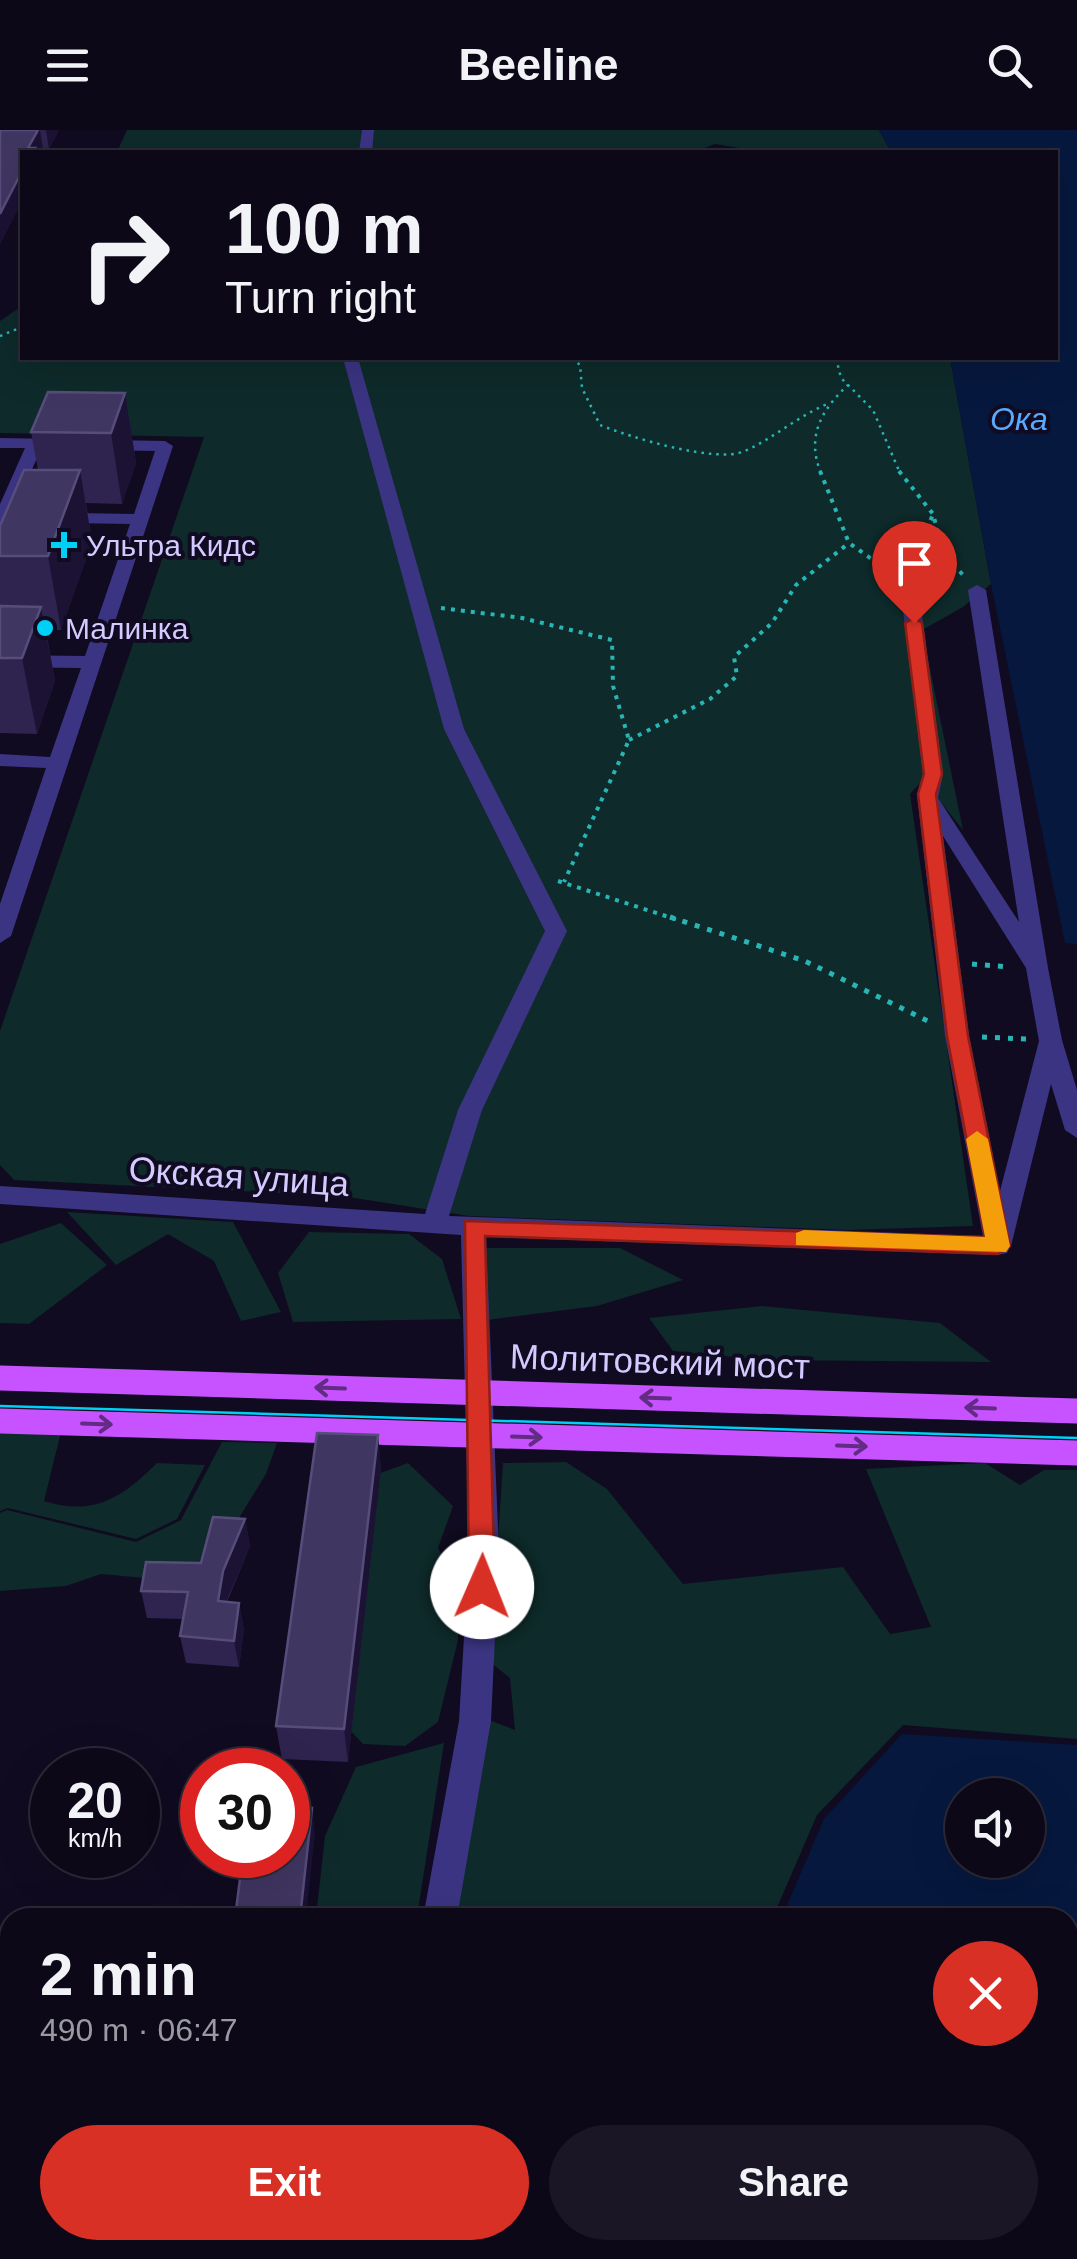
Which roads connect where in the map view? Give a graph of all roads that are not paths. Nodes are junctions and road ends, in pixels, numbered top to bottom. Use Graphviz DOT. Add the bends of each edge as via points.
graph roads {
  1 [pos="351,360"];
  2 [pos="0,444"];
  3 [pos="35,444"];
  4 [pos="139,518"];
  5 [pos="1,519"];
  6 [pos="909,585"];
  7 [pos="976,590"];
  8 [pos="0,660"];
  9 [pos="92,662"];
  10 [pos="0,760"];
  11 [pos="58,762"];
  12 [pos="927,794"];
  13 [pos="0,936"];
  14 [pos="1038,968"];
  15 [pos="1050,1040"];
  16 [pos="1077,1130"];
  17 [pos="0,1195"];
  18 [pos="436,1224"];
  19 [pos="473,1227"];
  20 [pos="998,1246"];
  21 [pos="0,1378"];
  22 [pos="1077,1412"];
  23 [pos="0,1421"];
  24 [pos="1077,1453"];
  25 [pos="442,1908"];
  1 -- 18 [label="street" via="454,729 556,931 486,1064"];
  2 -- 3 [label="street"];
  3 -- 4 [label="street" via="165,446"];
  3 -- 5 [label="street"];
  4 -- 5 [label="street"];
  4 -- 9 [label="street"];
  6 -- 12 [label="street" via="933,774"];
  7 -- 14 [label="street"];
  8 -- 9 [label="street"];
  9 -- 11 [label="street"];
  10 -- 11 [label="street"];
  11 -- 13 [label="street"];
  12 -- 14 [label="street"];
  12 -- 20 [label="street" via="958,1036"];
  14 -- 15 [label="street"];
  15 -- 16 [label="street"];
  15 -- 20 [label="street"];
  17 -- 18 [label="street, Окская улица"];
  18 -- 19 [label="street, Окская улица"];
  19 -- 20 [label="street, Окская улица"];
  19 -- 25 [label="street" via="484,1553 474,1721"];
  22 -- 21 [label="main road, Молитовский мост, one-way, bridge"];
  23 -- 24 [label="main road, one-way, bridge"];
}
